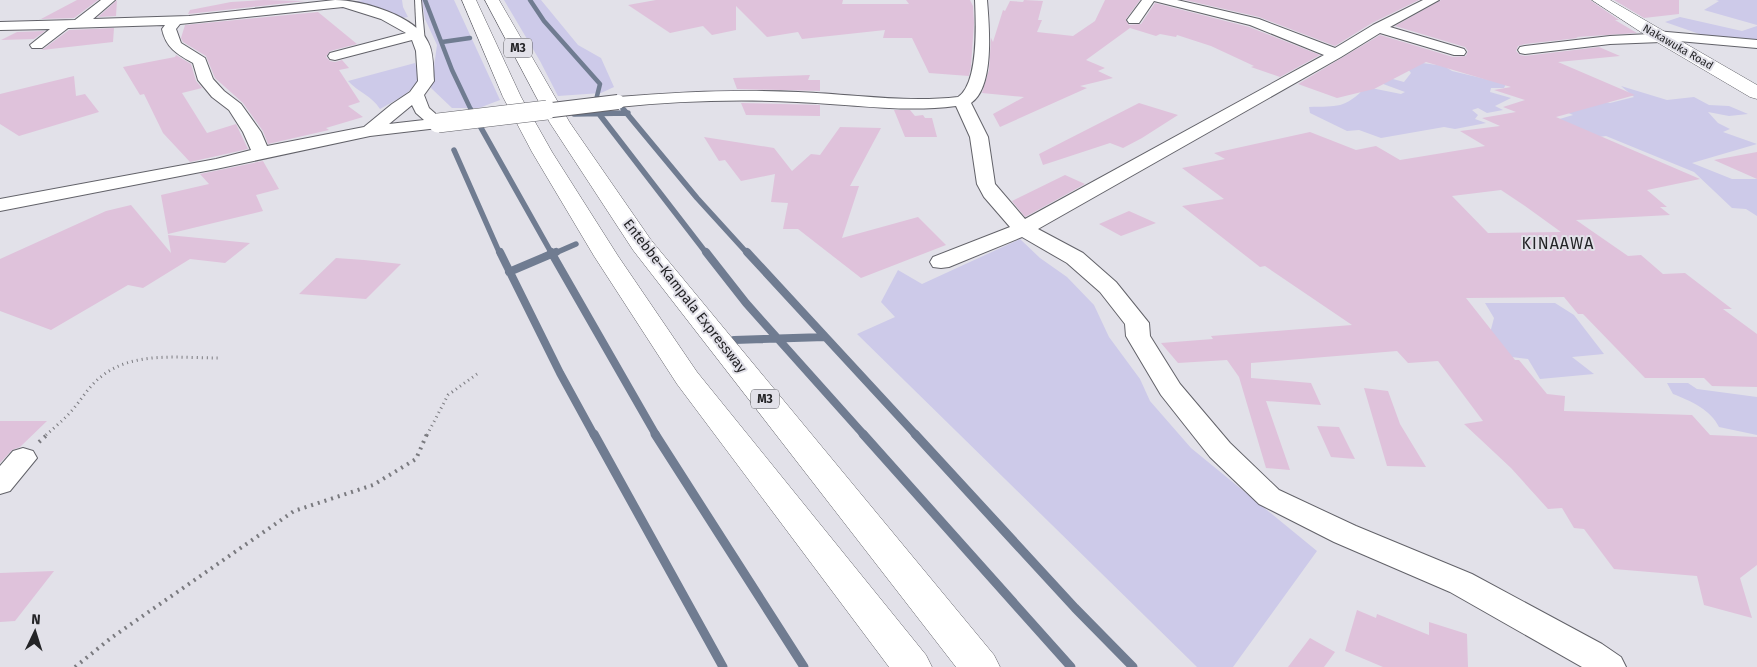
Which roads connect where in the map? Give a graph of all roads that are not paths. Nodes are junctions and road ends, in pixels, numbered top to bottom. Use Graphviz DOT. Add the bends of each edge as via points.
graph roads {
  1 [pos="109,0"];
  2 [pos="324,0"];
  3 [pos="418,0"];
  4 [pos="469,0"];
  5 [pos="492,0"];
  6 [pos="981,0"];
  7 [pos="1149,0"];
  8 [pos="1160,0"];
  9 [pos="1406,0"];
  10 [pos="1599,0"];
  11 [pos="1429,2"];
  12 [pos="309,7"];
  13 [pos="1134,20"];
  14 [pos="176,21"];
  15 [pos="63,24"];
  16 [pos="78,24"];
  17 [pos="0,26"];
  18 [pos="1378,28"];
  19 [pos="1659,37"];
  20 [pos="418,38"];
  21 [pos="1757,44"];
  22 [pos="37,45"];
  23 [pos="1524,50"];
  24 [pos="1459,52"];
  25 [pos="1336,54"];
  26 [pos="335,56"];
  27 [pos="1757,92"];
  28 [pos="416,95"];
  29 [pos="962,101"];
  30 [pos="438,123"];
  31 [pos="370,132"];
  32 [pos="261,153"];
  33 [pos="26,200"];
  34 [pos="0,205"];
  35 [pos="0,220"];
  36 [pos="1023,229"];
  37 [pos="941,262"];
  38 [pos="23,458"];
  39 [pos="0,484"];
  40 [pos="912,667"];
  41 [pos="980,667"];
  42 [pos="1609,667"];
  1 -- 16 [label="street"];
  2 -- 12 [label="street"];
  3 -- 20 [label="lane"];
  4 -- 40 [label="main road, M3" via="512,97 542,152 687,378"];
  5 -- 41 [label="main road, Entebbe–Kampala Expressway / M3" via="560,123 642,245"];
  6 -- 29 [label="street" via="978,73 971,95"];
  7 -- 13 [label="street"];
  8 -- 25 [label="street" via="1254,22"];
  9 -- 11 [label="street"];
  10 -- 19 [label="main road, Nakawuka Road"];
  11 -- 18 [label="street"];
  12 -- 14 [label="street"];
  12 -- 20 [label="street" via="352,4 400,24"];
  14 -- 16 [label="street"];
  14 -- 32 [label="street" via="169,29 177,49 200,61 206,80 235,106"];
  15 -- 16 [label="street"];
  15 -- 17 [label="street"];
  15 -- 22 [label="street"];
  18 -- 24 [label="street"];
  18 -- 25 [label="street"];
  19 -- 21 [label="street"];
  19 -- 23 [label="street"];
  19 -- 27 [label="main road, Nakawuka Road"];
  20 -- 26 [label="street"];
  20 -- 28 [label="street" via="426,80"];
  25 -- 36 [label="street"];
  28 -- 30 [label="street" via="422,110"];
  28 -- 31 [label="street"];
  29 -- 30 [label="street, bridge" via="885,104 822,98 662,97"];
  29 -- 36 [label="street" via="979,138 986,184"];
  30 -- 31 [label="street"];
  31 -- 32 [label="street"];
  32 -- 33 [label="street"];
  33 -- 34 [label="street"];
  33 -- 35 [label="street"];
  36 -- 37 [label="street"];
  36 -- 42 [label="street" via="1075,258 1108,287 1137,323 1138,336 1170,389 1220,450 1269,497 1461,584"];
  38 -- 39 [label="street"];
}
